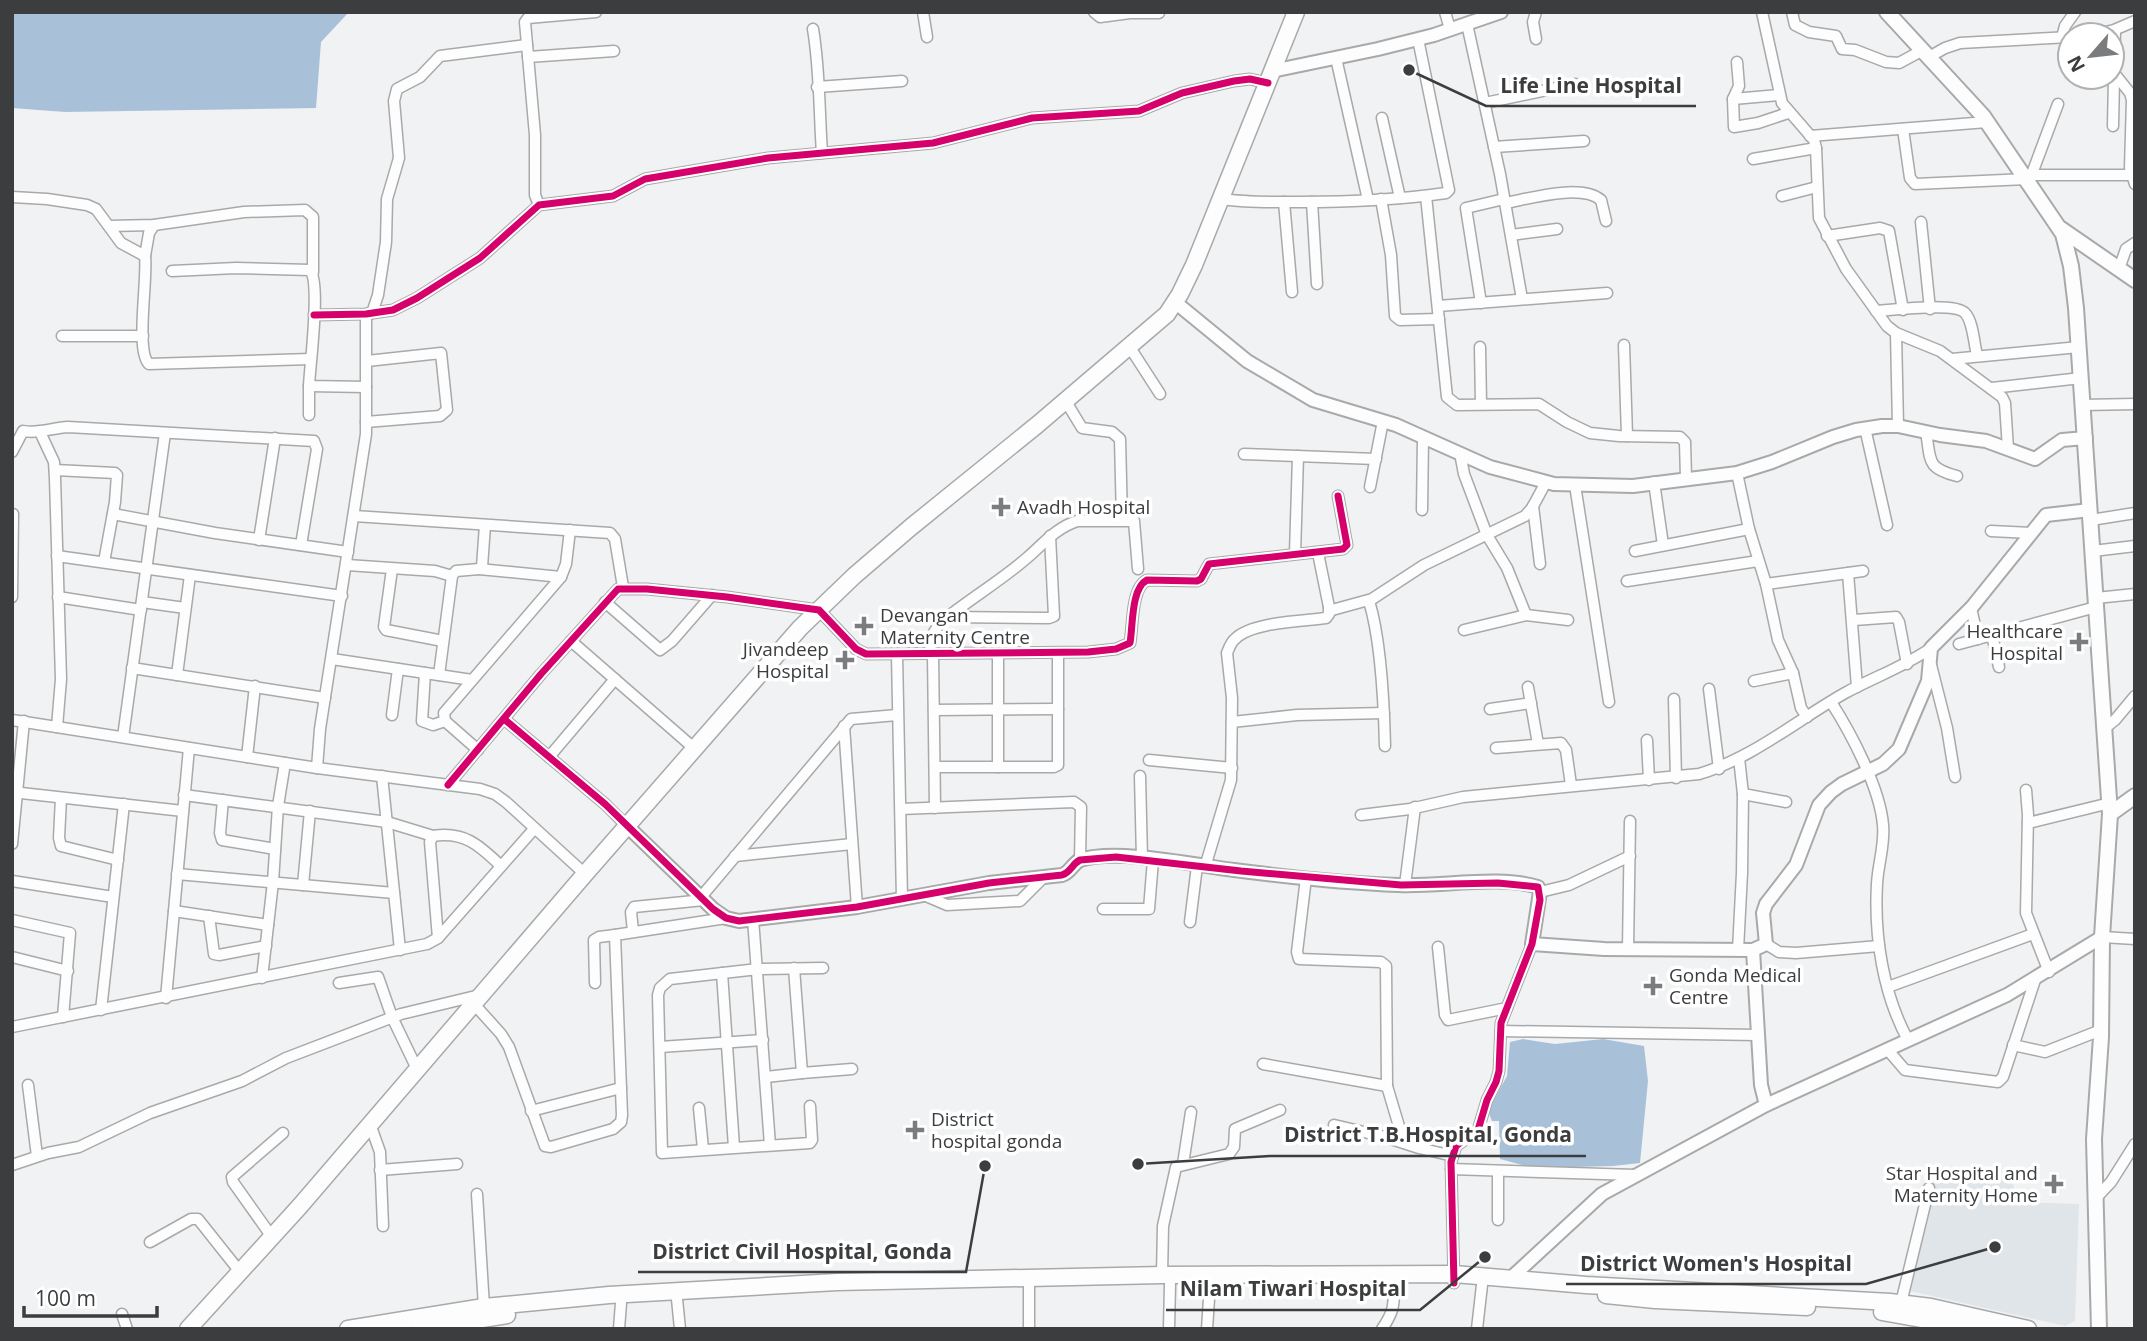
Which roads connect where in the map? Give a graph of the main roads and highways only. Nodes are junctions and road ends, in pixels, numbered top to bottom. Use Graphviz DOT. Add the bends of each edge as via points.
graph roads {
  1 [pos="1296,12"];
  2 [pos="1887,12"];
  3 [pos="2057,226"];
  4 [pos="2135,280"];
  5 [pos="2135,796"];
  6 [pos="2110,808"];
  7 [pos="1454,1278"];
  8 [pos="1166,1280"];
  9 [pos="1483,1280"];
  10 [pos="2097,1312"];
  11 [pos="480,1319"];
  12 [pos="188,1329"];
  13 [pos="348,1329"];
  14 [pos="420,1329"];
  15 [pos="1977,1329"];
  16 [pos="2028,1329"];
  17 [pos="2099,1329"];
  18 [pos="2106,1329"];
  1 -- 12 [label="highway" via="1223,199 1167,314 911,527 800,628"];
  2 -- 3 [label="main road" via="1987,122"];
  3 -- 4 [label="main road"];
  3 -- 6 [label="main road" via="2071,266 2079,347"];
  5 -- 6 [label="main road"];
  6 -- 10 [label="main road" via="2094,1139"];
  7 -- 8 [label="highway"];
  7 -- 8 [label="highway" via="1210,1284"];
  7 -- 9 [label="highway"];
  8 -- 11 [label="highway" via="849,1288 621,1303"];
  8 -- 11 [label="highway" via="837,1282 609,1295"];
  9 -- 15 [label="highway" via="1655,1300 1895,1313"];
  9 -- 16 [label="highway" via="1512,1277 1901,1303"];
  10 -- 17 [label="main road"];
  10 -- 18 [label="main road"];
  11 -- 13 [label="highway"];
  11 -- 14 [label="highway"];
}
